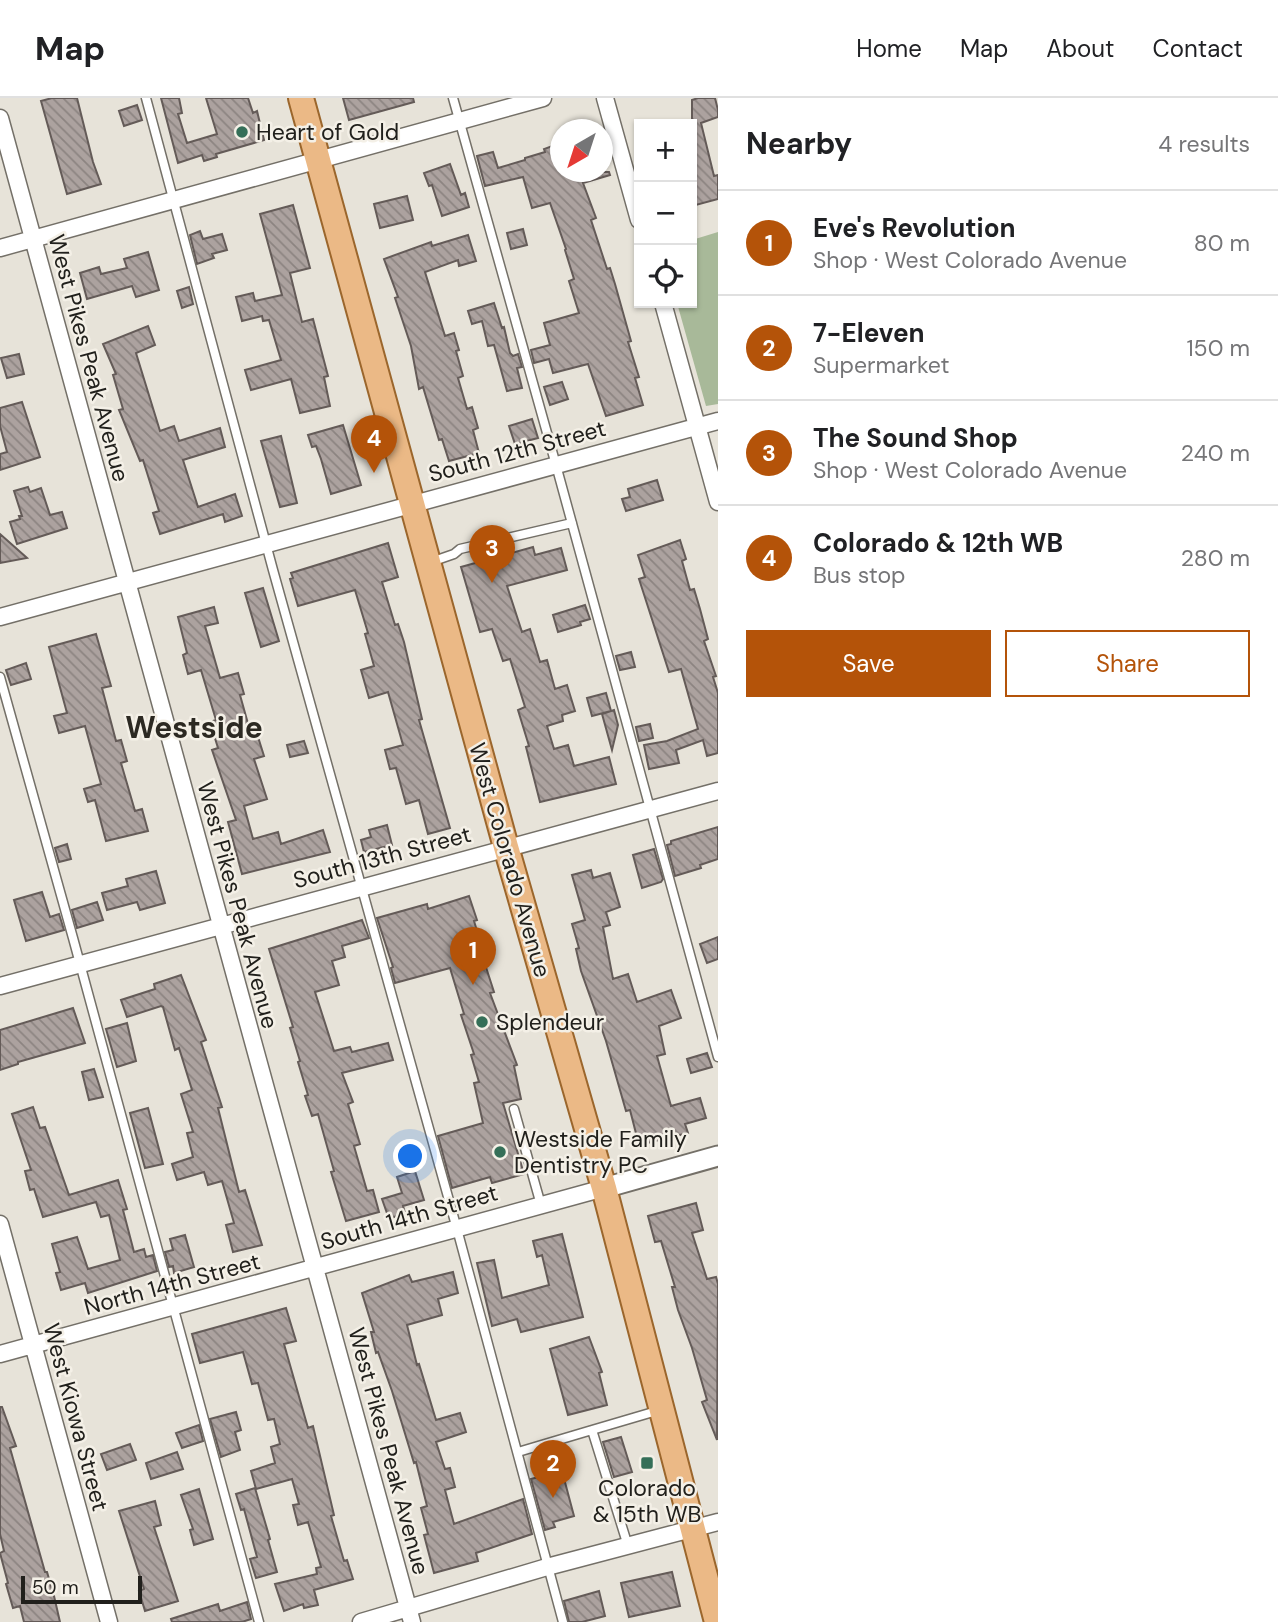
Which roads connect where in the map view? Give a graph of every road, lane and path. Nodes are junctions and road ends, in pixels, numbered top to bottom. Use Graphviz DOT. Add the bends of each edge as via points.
graph roads {
  1 [pos="146,98"];
  2 [pos="301,98"];
  3 [pos="453,98"];
  4 [pos="543,98"];
  5 [pos="605,98"];
  6 [pos="0,118"];
  7 [pos="459,121"];
  8 [pos="318,160"];
  9 [pos="174,200"];
  10 [pos="634,202"];
  11 [pos="33,239"];
  12 [pos="0,248"];
  13 [pos="664,308"];
  14 [pos="718,421"];
  15 [pos="698,426"];
  16 [pos="556,465"];
  17 [pos="718,502"];
  18 [pos="412,503"];
  19 [pos="572,523"];
  20 [pos="267,544"];
  21 [pos="428,564"];
  22 [pos="126,583"];
  23 [pos="0,617"];
  24 [pos="0,677"];
  25 [pos="718,790"];
  26 [pos="650,809"];
  27 [pos="506,847"];
  28 [pos="361,886"];
  29 [pos="220,925"];
  30 [pos="80,963"];
  31 [pos="0,986"];
  32 [pos="718,1057"];
  33 [pos="514,1109"];
  34 [pos="718,1156"];
  35 [pos="604,1188"];
  36 [pos="541,1205"];
  37 [pos="0,1224"];
  38 [pos="457,1229"];
  39 [pos="315,1268"];
  40 [pos="174,1307"];
  41 [pos="33,1346"];
  42 [pos="0,1354"];
  43 [pos="660,1410"];
  44 [pos="592,1430"];
  45 [pos="517,1452"];
  46 [pos="718,1522"];
  47 [pos="691,1530"];
  48 [pos="628,1546"];
  49 [pos="547,1567"];
  50 [pos="410,1616"];
  51 [pos="109,1622"];
  52 [pos="260,1622"];
  53 [pos="361,1622"];
  54 [pos="563,1622"];
  55 [pos="716,1622"];
  1 -- 9 [label="lane"];
  2 -- 8 [label="main road, West Colorado Avenue"];
  3 -- 7 [label="lane"];
  4 -- 7 [label="street"];
  5 -- 10 [label="street"];
  6 -- 11 [label="street, West Pikes Peak Avenue"];
  7 -- 8 [label="street"];
  7 -- 16 [label="lane"];
  8 -- 9 [label="street"];
  8 -- 18 [label="main road, West Colorado Avenue"];
  9 -- 11 [label="street"];
  9 -- 20 [label="lane"];
  11 -- 12 [label="street"];
  11 -- 22 [label="street, West Pikes Peak Avenue"];
  13 -- 15 [label="street"];
  14 -- 15 [label="street, South 12th Street"];
  15 -- 16 [label="street, South 12th Street"];
  15 -- 17 [label="street"];
  16 -- 18 [label="street, South 12th Street"];
  16 -- 19 [label="lane"];
  18 -- 20 [label="street, South 12th Street"];
  18 -- 21 [label="main road, West Colorado Avenue"];
  19 -- 21 [label="lane" via="460,549"];
  19 -- 26 [label="lane"];
  20 -- 22 [label="street, South 12th Street"];
  20 -- 28 [label="lane"];
  21 -- 27 [label="main road, West Colorado Avenue"];
  22 -- 23 [label="street, South 12th Street"];
  22 -- 29 [label="street, West Pikes Peak Avenue"];
  24 -- 30 [label="lane"];
  25 -- 26 [label="street, South 13th Street"];
  26 -- 27 [label="street, South 13th Street"];
  26 -- 32 [label="lane"];
  27 -- 28 [label="street, South 13th Street"];
  27 -- 35 [label="main road, West Colorado Avenue"];
  28 -- 29 [label="street, South 13th Street"];
  28 -- 38 [label="lane"];
  29 -- 30 [label="street, South 13th Street"];
  29 -- 39 [label="street, West Pikes Peak Avenue"];
  30 -- 31 [label="street, South 13th Street"];
  30 -- 40 [label="lane"];
  33 -- 36 [label="lane"];
  34 -- 35 [label="street, South 14th Street"];
  35 -- 36 [label="street, South 14th Street"];
  35 -- 43 [label="main road, West Colorado Avenue"];
  36 -- 38 [label="street, South 14th Street"];
  37 -- 41 [label="street, West Kiowa Street"];
  38 -- 39 [label="street, South 14th Street"];
  38 -- 45 [label="lane"];
  39 -- 40 [label="street, North 14th Street"];
  39 -- 50 [label="street, West Pikes Peak Avenue"];
  40 -- 41 [label="street, North 14th Street"];
  40 -- 52 [label="lane"];
  41 -- 42 [label="street, North 14th Street"];
  41 -- 51 [label="street, West Kiowa Street"];
  43 -- 44 [label="lane"];
  43 -- 47 [label="main road, West Colorado Avenue"];
  44 -- 45 [label="lane"];
  44 -- 48 [label="lane"];
  45 -- 49 [label="lane"];
  46 -- 47 [label="street"];
  47 -- 48 [label="street"];
  47 -- 55 [label="main road, West Colorado Avenue"];
  48 -- 49 [label="street"];
  49 -- 50 [label="street"];
  49 -- 54 [label="lane"];
  50 -- 53 [label="street"];
}
